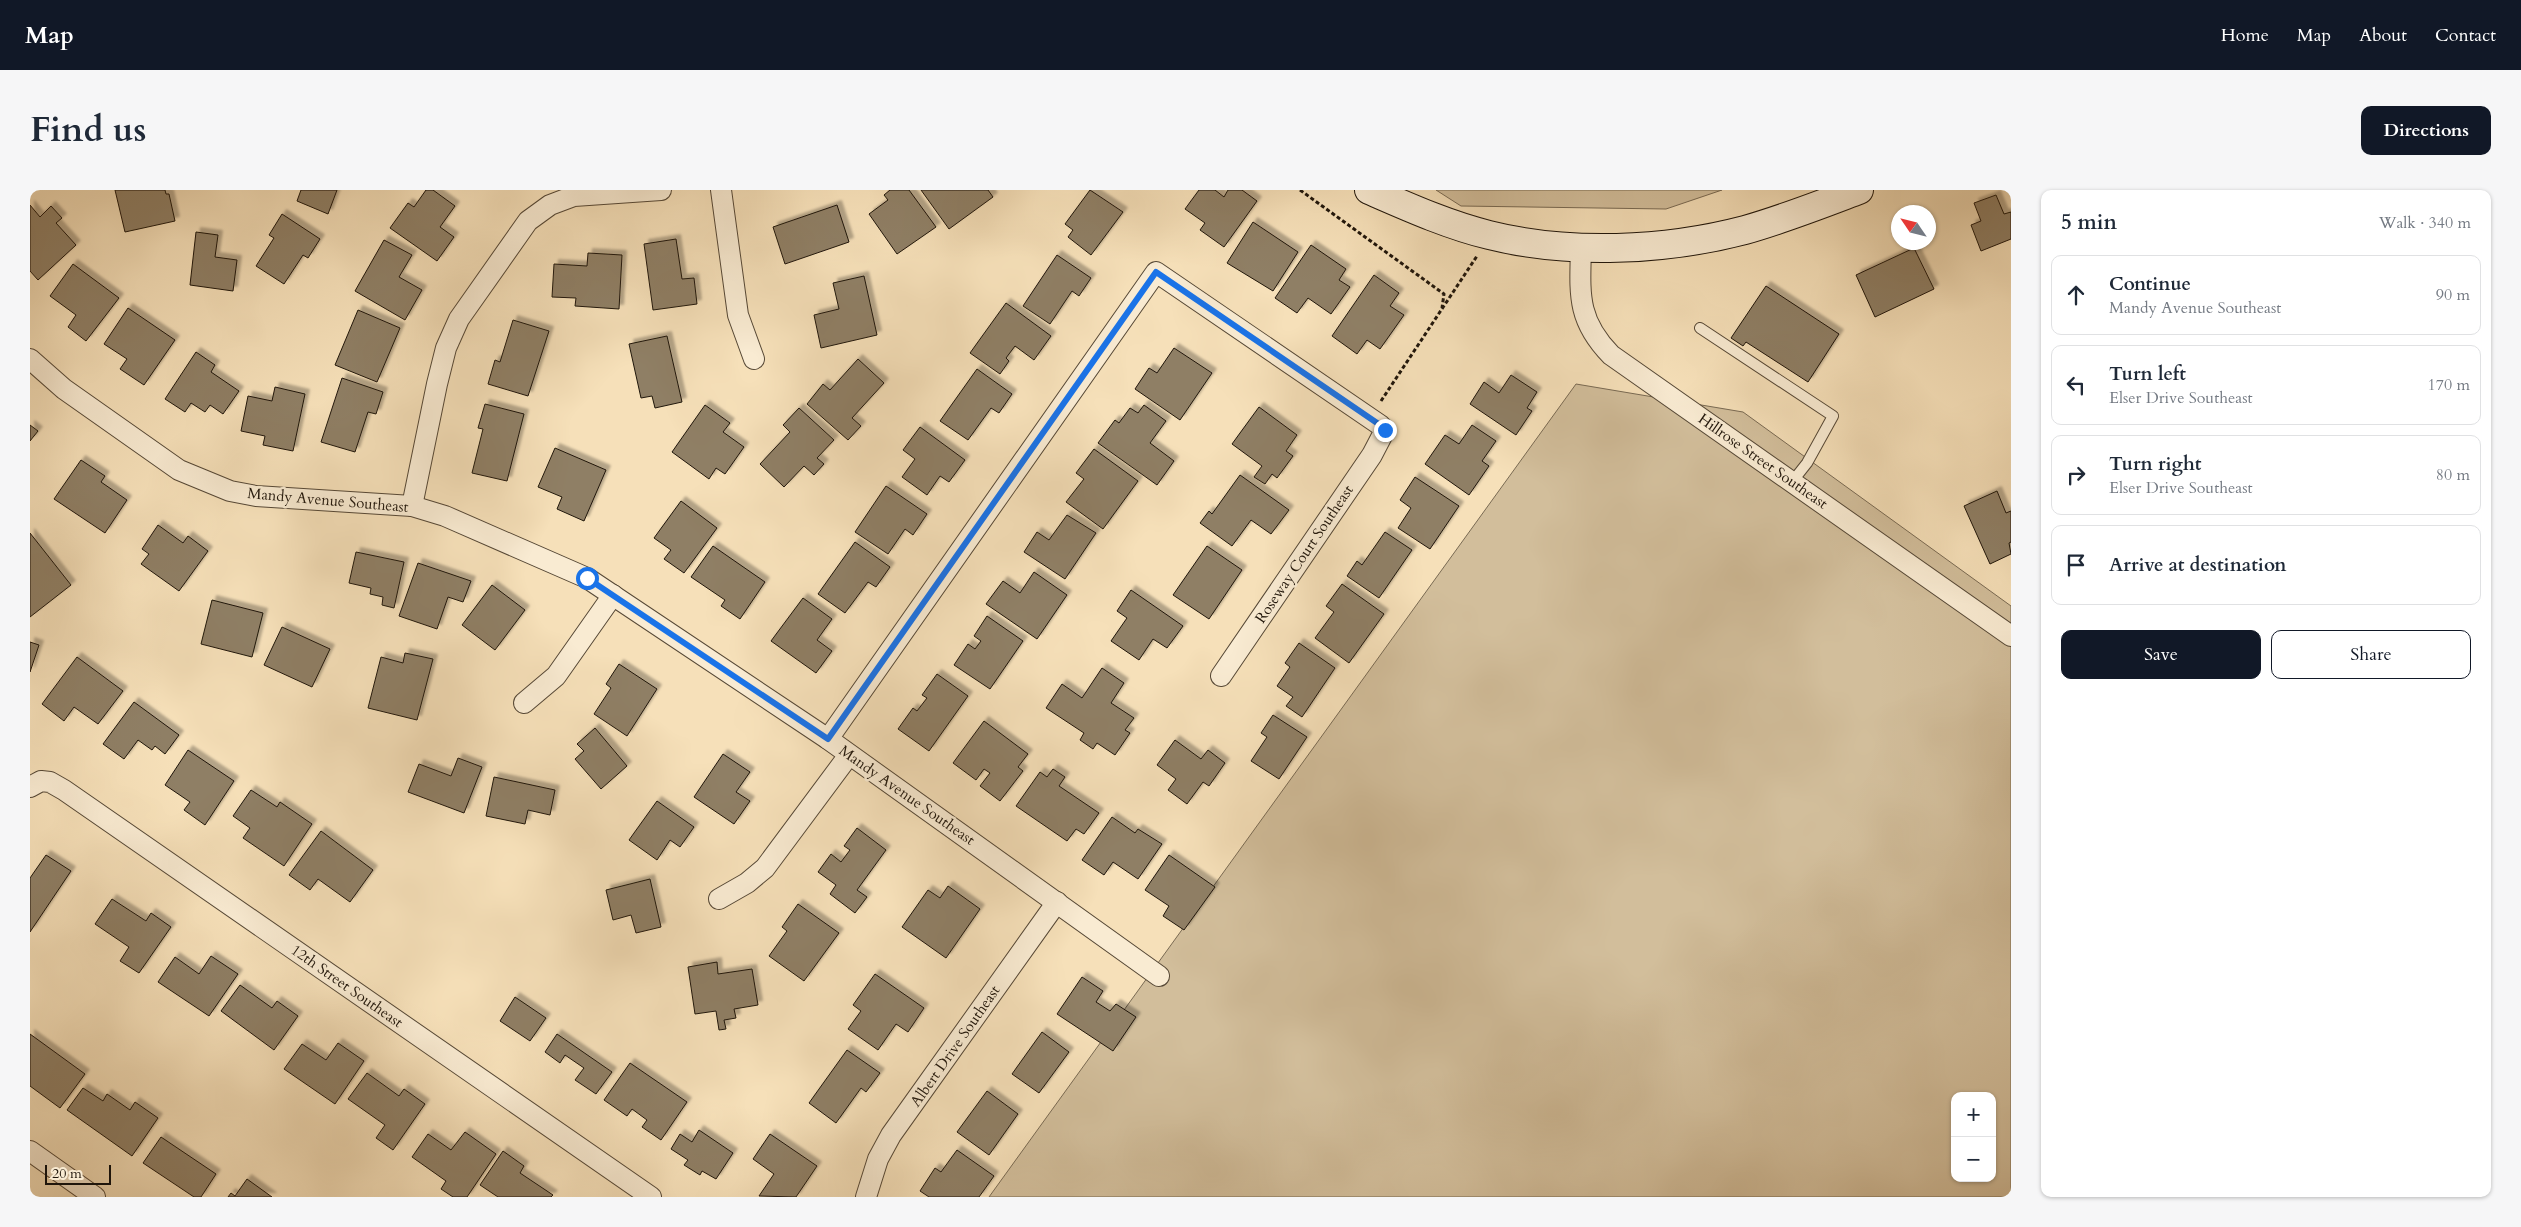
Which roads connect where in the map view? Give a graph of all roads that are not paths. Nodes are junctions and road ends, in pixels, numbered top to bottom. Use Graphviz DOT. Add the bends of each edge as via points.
graph roads {
  1 [pos="661,190"];
  2 [pos="721,190"];
  3 [pos="1369,190"];
  4 [pos="1859,190"];
  5 [pos="1581,246"];
  6 [pos="1700,328"];
  7 [pos="30,359"];
  8 [pos="754,359"];
  9 [pos="1792,482"];
  10 [pos="412,506"];
  11 [pos="613,595"];
  12 [pos="2002,620"];
  13 [pos="2011,636"];
  14 [pos="1221,676"];
  15 [pos="524,703"];
  16 [pos="828,739"];
  17 [pos="849,755"];
  18 [pos="35,784"];
  19 [pos="719,899"];
  20 [pos="1057,902"];
  21 [pos="1159,976"];
  22 [pos="30,1151"];
  23 [pos="95,1197"];
  24 [pos="651,1197"];
  25 [pos="866,1197"];
  1 -- 10 [label="street" via="574,196 550,205 528,221 458,319 446,348"];
  2 -- 8 [label="street" via="738,315"];
  3 -- 5 [label="main road" via="1434,217 1490,235 1553,246"];
  4 -- 5 [label="main road" via="1745,230 1633,247"];
  5 -- 9 [label="street, Hillrose Street Southeast" via="1582,309 1596,339 1611,355"];
  6 -- 9 [label="lane" via="1834,416"];
  7 -- 10 [label="street, Mandy Avenue Southeast" via="64,389 179,470 230,491 256,496"];
  9 -- 12 [label="street, Hillrose Street Southeast"];
  10 -- 11 [label="street, Mandy Avenue Southeast" via="445,516 533,553 587,578"];
  11 -- 15 [label="street" via="556,676"];
  11 -- 16 [label="street, Mandy Avenue Southeast"];
  12 -- 13 [label="street, Hillrose Street Southeast"];
  14 -- 16 [label="street, Roseway Court Southeast" via="1372,455 1377,424 1156,272"];
  16 -- 17 [label="street, Mandy Avenue Southeast"];
  17 -- 19 [label="street" via="765,868 748,883"];
  17 -- 20 [label="street, Mandy Avenue Southeast"];
  18 -- 24 [label="street, 12th Street Southeast" via="50,782 72,795"];
  20 -- 21 [label="street, Mandy Avenue Southeast"];
  20 -- 25 [label="street, Albert Drive Southeast" via="891,1135 878,1158"];
  22 -- 23 [label="street"];
}
